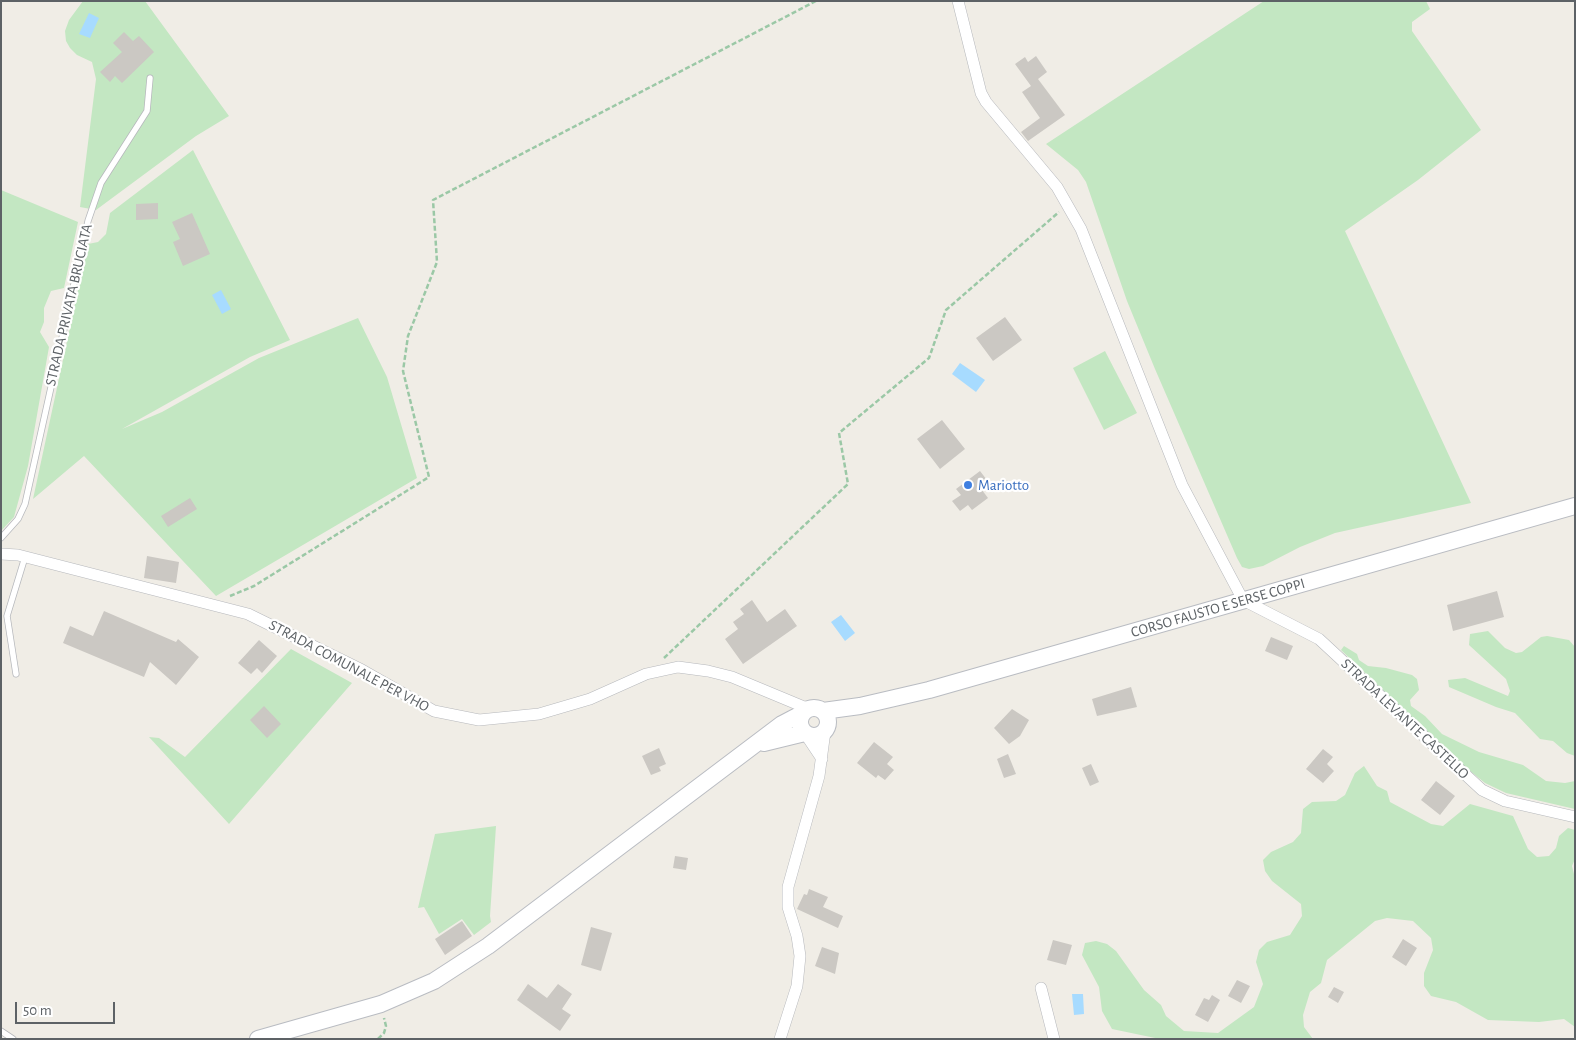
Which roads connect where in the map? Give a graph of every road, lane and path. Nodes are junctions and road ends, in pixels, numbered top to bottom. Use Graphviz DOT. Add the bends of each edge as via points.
graph roads {
  1 [pos="816,1"];
  2 [pos="958,1"];
  3 [pos="150,78"];
  4 [pos="1068,204"];
  5 [pos="1575,506"];
  6 [pos="1,538"];
  7 [pos="1,554"];
  8 [pos="25,557"];
  9 [pos="1243,600"];
  10 [pos="210,604"];
  11 [pos="16,674"];
  12 [pos="646,674"];
  13 [pos="860,706"];
  14 [pos="812,711"];
  15 [pos="826,729"];
  16 [pos="806,734"];
  17 [pos="752,747"];
  18 [pos="822,759"];
  19 [pos="1575,817"];
  20 [pos="1042,988"];
  21 [pos="381,1004"];
  22 [pos="1,1031"];
  23 [pos="14,1039"];
  24 [pos="258,1039"];
  25 [pos="378,1039"];
  26 [pos="780,1039"];
  27 [pos="1054,1039"];
  1 -- 10 [label="path" via="433,200 437,262 408,336 403,371 430,477 254,586"];
  2 -- 4 [label="street" via="976,77 986,102"];
  3 -- 6 [label="lane, STRADA PRIVATA BRUCIATA" via="147,112 101,183 88,221 24,504 18,519"];
  4 -- 9 [label="street" via="1081,228 1182,485"];
  4 -- 12 [label="path" via="946,310 929,358 839,434 848,484"];
  5 -- 9 [label="street, CORSO FAUSTO E SERSE COPPI"];
  7 -- 8 [label="street, STRADA COMUNALE PER VHO"];
  8 -- 10 [label="street, STRADA COMUNALE PER VHO"];
  8 -- 11 [label="lane" via="7,616"];
  9 -- 13 [label="street, CORSO FAUSTO E SERSE COPPI" via="929,690"];
  9 -- 19 [label="street, STRADA LEVANTE CASTELLO" via="1319,639 1482,790 1505,801"];
  10 -- 12 [label="street, STRADA COMUNALE PER VHO" via="248,614 362,670 434,711 479,720 539,714 590,699"];
  12 -- 14 [label="street, STRADA COMUNALE PER VHO" via="678,667 708,671 732,677"];
  13 -- 14 [label="street, CORSO FAUSTO E SERSE COPPI"];
  13 -- 15 [label="street"];
  14 -- 15 [label="street" via="828,720"];
  14 -- 16 [label="street" via="800,720"];
  14 -- 17 [label="street" via="782,724"];
  15 -- 16 [label="street" via="814,737"];
  15 -- 18 [label="street"];
  16 -- 17 [label="street" via="775,738"];
  16 -- 18 [label="street"];
  17 -- 21 [label="street" via="488,946 434,981"];
  18 -- 26 [label="street" via="788,887 788,907 800,956 797,986"];
  20 -- 27 [label="street"];
  21 -- 24 [label="street"];
  21 -- 25 [label="path" via="386,1026"];
  22 -- 23 [label="lane"];
}
